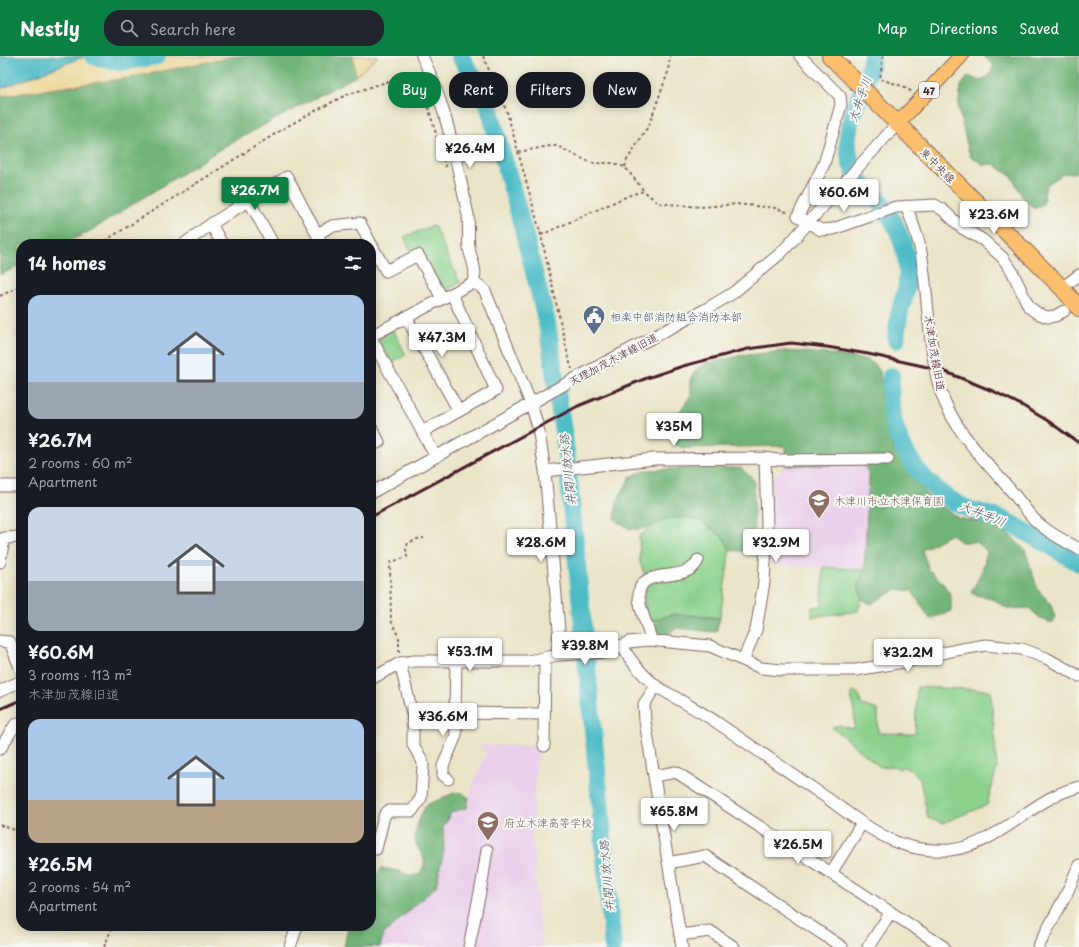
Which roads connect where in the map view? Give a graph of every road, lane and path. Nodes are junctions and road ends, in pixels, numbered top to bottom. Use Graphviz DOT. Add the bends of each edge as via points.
graph roads {
  1 [pos="422,56"];
  2 [pos="483,56"];
  3 [pos="670,56"];
  4 [pos="800,56"];
  5 [pos="830,56"];
  6 [pos="883,56"];
  7 [pos="961,56"];
  8 [pos="388,82"];
  9 [pos="920,98"];
  10 [pos="897,124"];
  11 [pos="518,152"];
  12 [pos="625,167"];
  13 [pos="644,191"];
  14 [pos="249,200"];
  15 [pos="901,206"];
  16 [pos="798,216"];
  17 [pos="810,223"];
  18 [pos="211,224"];
  19 [pos="541,236"];
  20 [pos="108,239"];
  21 [pos="191,239"];
  22 [pos="219,239"];
  23 [pos="270,239"];
  24 [pos="319,239"];
  25 [pos="368,239"];
  26 [pos="376,253"];
  27 [pos="1079,275"];
  28 [pos="472,283"];
  29 [pos="16,288"];
  30 [pos="1062,288"];
  31 [pos="0,296"];
  32 [pos="447,296"];
  33 [pos="1071,310"];
  34 [pos="406,317"];
  35 [pos="376,334"];
  36 [pos="376,346"];
  37 [pos="574,380"];
  38 [pos="531,404"];
  39 [pos="459,411"];
  40 [pos="422,432"];
  41 [pos="436,457"];
  42 [pos="765,458"];
  43 [pos="888,459"];
  44 [pos="547,471"];
  45 [pos="0,486"];
  46 [pos="16,486"];
  47 [pos="376,490"];
  48 [pos="16,537"];
  49 [pos="424,538"];
  50 [pos="1079,549"];
  51 [pos="698,560"];
  52 [pos="0,562"];
  53 [pos="651,640"];
  54 [pos="0,641"];
  55 [pos="622,646"];
  56 [pos="563,655"];
  57 [pos="16,657"];
  58 [pos="545,658"];
  59 [pos="743,660"];
  60 [pos="456,661"];
  61 [pos="400,663"];
  62 [pos="376,676"];
  63 [pos="1079,676"];
  64 [pos="16,683"];
  65 [pos="656,686"];
  66 [pos="0,691"];
  67 [pos="455,713"];
  68 [pos="544,714"];
  69 [pos="16,724"];
  70 [pos="544,746"];
  71 [pos="0,749"];
  72 [pos="654,776"];
  73 [pos="448,779"];
  74 [pos="1079,787"];
  75 [pos="862,823"];
  76 [pos="0,825"];
  77 [pos="16,830"];
  78 [pos="376,849"];
  79 [pos="487,850"];
  80 [pos="668,863"];
  81 [pos="1079,865"];
  82 [pos="831,873"];
  83 [pos="891,912"];
  84 [pos="111,931"];
  85 [pos="296,931"];
  86 [pos="680,935"];
  87 [pos="104,947"];
  88 [pos="291,947"];
  89 [pos="469,947"];
  90 [pos="682,947"];
  91 [pos="734,947"];
  92 [pos="842,947"];
  93 [pos="868,947"];
  94 [pos="944,947"];
  95 [pos="1038,947"];
  1 -- 28 [label="street" via="440,97 456,162 467,214 470,255 475,268"];
  2 -- 11 [label="path" via="506,112"];
  3 -- 12 [label="path" via="668,72 649,125"];
  4 -- 16 [label="street" via="840,96 841,105 824,164"];
  5 -- 10 [label="highway, 東中央線"];
  6 -- 9 [label="path" via="880,79 905,86"];
  7 -- 9 [label="main road, 47"];
  8 -- 20 [label="path" via="346,95 286,127"];
  9 -- 10 [label="main road, 47"];
  10 -- 17 [label="street, 天理加茂木津線旧道"];
  10 -- 30 [label="highway, 東中央線"];
  11 -- 12 [label="path" via="544,146 558,146 593,163 613,162"];
  11 -- 19 [label="path"];
  12 -- 13 [label="path"];
  13 -- 16 [label="path" via="658,203 700,207 736,204 776,208"];
  13 -- 19 [label="path"];
  14 -- 18 [label="street"];
  14 -- 23 [label="street"];
  14 -- 24 [label="street" via="286,177"];
  15 -- 17 [label="street" via="833,229 821,230"];
  15 -- 33 [label="street" via="935,205 962,228 983,240 1002,257 1012,271 1029,306 1037,313 1047,317"];
  15 -- 50 [label="street, 木津加茂線旧道" via="916,233 921,252 937,379 943,402 981,459 1028,514 1042,527"];
  16 -- 17 [label="street"];
  17 -- 37 [label="street, 天理加茂木津線旧道" via="782,252 733,293"];
  18 -- 21 [label="street"];
  18 -- 22 [label="street"];
  19 -- 37 [label="path"];
  24 -- 25 [label="street" via="332,226 360,223"];
  26 -- 32 [label="street" via="386,271 418,255"];
  27 -- 30 [label="street"];
  28 -- 32 [label="street"];
  28 -- 38 [label="street" via="485,291"];
  29 -- 31 [label="path"];
  30 -- 33 [label="highway, 東中央線"];
  32 -- 34 [label="street"];
  32 -- 39 [label="street" via="496,390"];
  34 -- 35 [label="street"];
  34 -- 39 [label="street"];
  36 -- 40 [label="street"];
  37 -- 38 [label="street, 天理加茂木津線旧道"];
  38 -- 41 [label="street, 天理加茂木津線旧道"];
  38 -- 44 [label="street"];
  39 -- 40 [label="street"];
  40 -- 41 [label="street"];
  41 -- 47 [label="street, 天理加茂木津線旧道"];
  42 -- 43 [label="street"];
  42 -- 44 [label="street" via="654,458"];
  42 -- 59 [label="street" via="768,524 764,582 756,630"];
  44 -- 56 [label="street"];
  45 -- 46 [label="street"];
  48 -- 52 [label="street" via="4,538"];
  49 -- 61 [label="path" via="408,543 407,557 391,562 390,565 392,620 399,638"];
  51 -- 53 [label="street" via="696,566 688,571 648,579 641,586 639,595"];
  53 -- 55 [label="street" via="638,640"];
  53 -- 59 [label="street" via="710,646"];
  54 -- 57 [label="street" via="10,642"];
  55 -- 56 [label="street" via="608,652"];
  55 -- 65 [label="street" via="630,661"];
  56 -- 58 [label="street"];
  58 -- 60 [label="street" via="528,661"];
  58 -- 68 [label="street"];
  59 -- 63 [label="street" via="761,668 782,670 856,670 986,645 1022,649 1046,658"];
  60 -- 61 [label="street"];
  60 -- 67 [label="street"];
  61 -- 62 [label="street"];
  61 -- 78 [label="street" via="413,717 413,745 423,764 421,798 412,811 388,811 384,816"];
  64 -- 66 [label="street"];
  65 -- 72 [label="street" via="644,704 644,721"];
  65 -- 75 [label="street" via="720,724"];
  67 -- 68 [label="street"];
  67 -- 73 [label="street" via="456,735 443,766 443,775"];
  68 -- 70 [label="street"];
  69 -- 71 [label="street"];
  72 -- 80 [label="street"];
  72 -- 82 [label="street" via="676,772"];
  74 -- 75 [label="street" via="1056,794 998,832 978,843 958,849 930,850 909,847"];
  75 -- 82 [label="street"];
  76 -- 77 [label="path"];
  79 -- 89 [label="street"];
  80 -- 86 [label="street"];
  80 -- 92 [label="street" via="705,856"];
  81 -- 95 [label="street"];
  82 -- 83 [label="street"];
  83 -- 93 [label="street"];
  83 -- 94 [label="street"];
  84 -- 87 [label="path"];
  85 -- 88 [label="street"];
  86 -- 90 [label="street"];
  86 -- 91 [label="street" via="710,931"];
}
